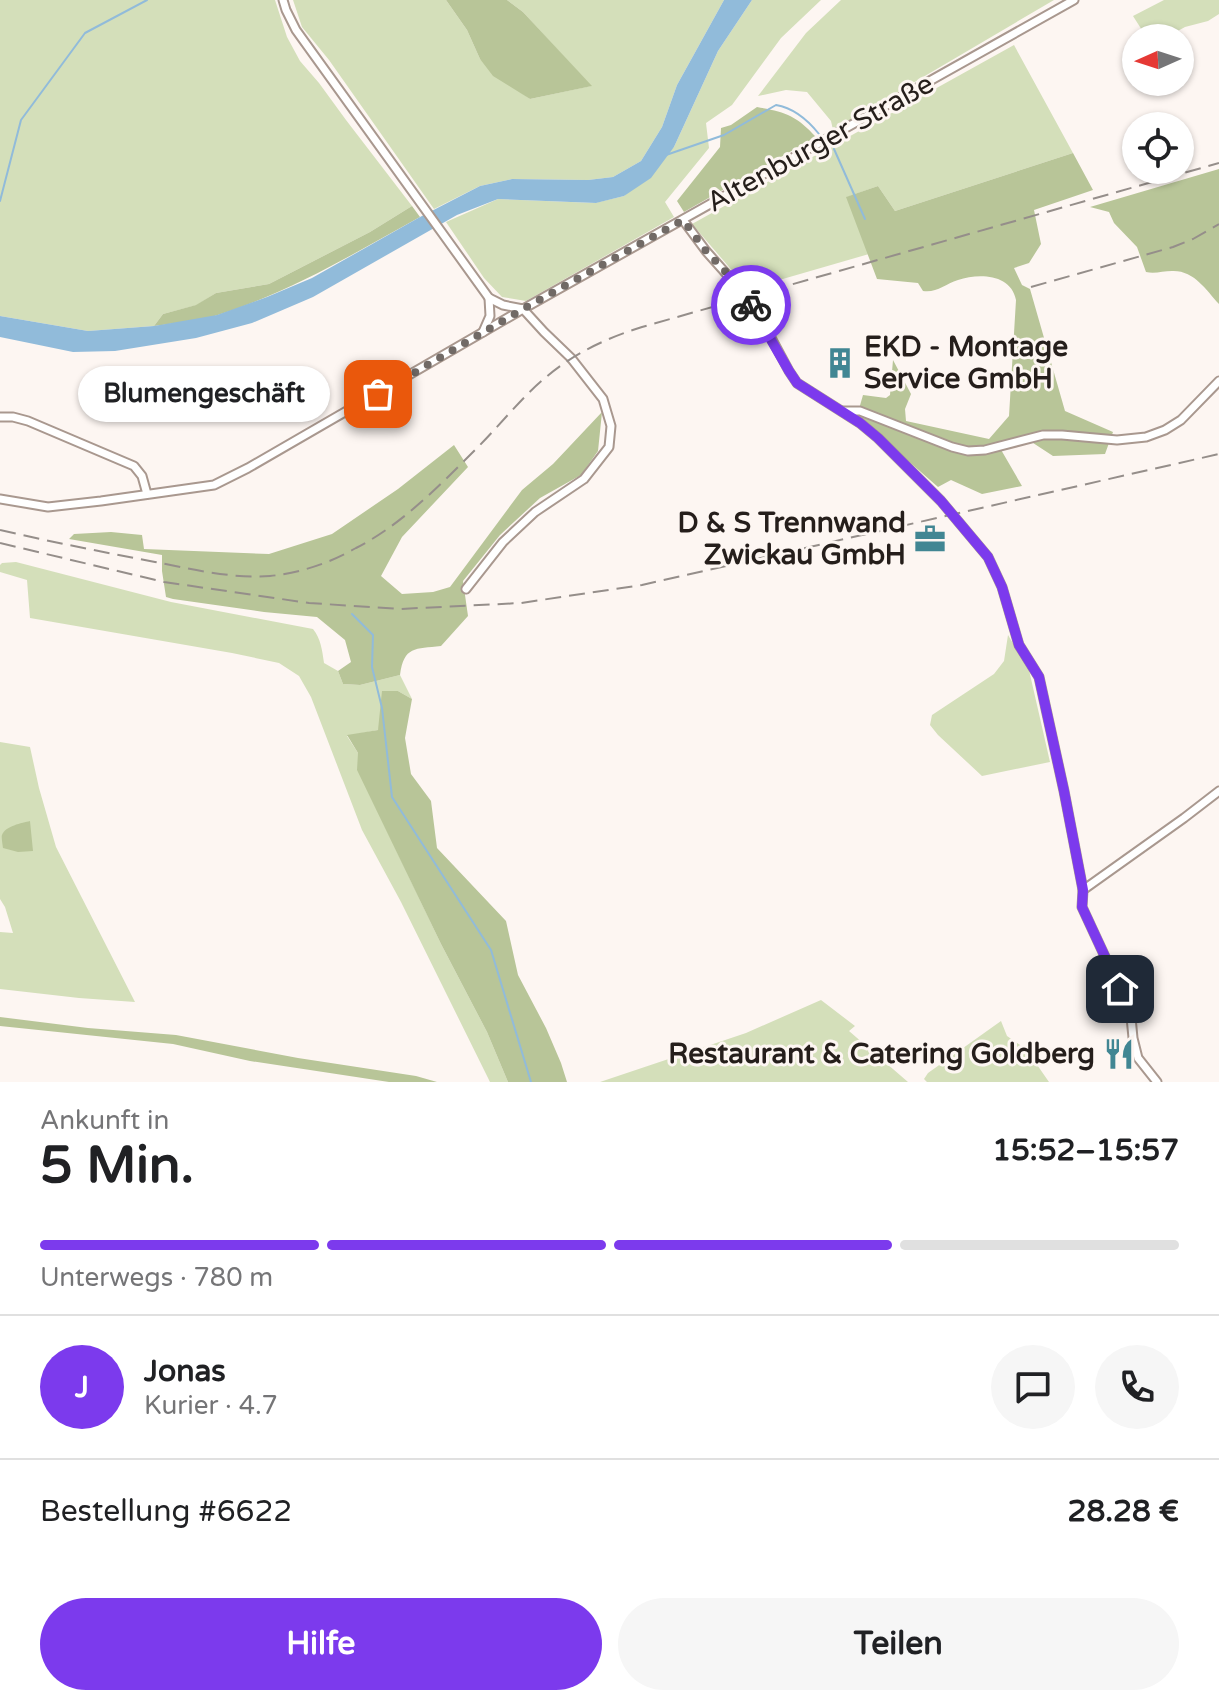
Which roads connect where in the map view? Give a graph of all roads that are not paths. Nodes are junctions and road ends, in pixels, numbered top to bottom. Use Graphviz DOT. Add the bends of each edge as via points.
graph roads {
  1 [pos="283,0"];
  2 [pos="1074,0"];
  3 [pos="683,220"];
  4 [pos="489,298"];
  5 [pos="523,309"];
  6 [pos="482,334"];
  7 [pos="1219,381"];
  8 [pos="840,411"];
  9 [pos="0,417"];
  10 [pos="147,494"];
  11 [pos="0,499"];
  12 [pos="466,589"];
  13 [pos="1219,792"];
  14 [pos="1083,890"];
  15 [pos="1157,1082"];
  1 -- 4 [label="street" via="296,30"];
  2 -- 3 [label="street, Altenburger Straße"];
  3 -- 5 [label="street, Altenburger Straße"];
  3 -- 8 [label="street" via="747,297 797,383"];
  4 -- 5 [label="street"];
  4 -- 6 [label="street" via="490,316"];
  5 -- 6 [label="street, Altenburger Straße"];
  5 -- 12 [label="street" via="603,399 611,426 609,447 584,479 535,512 503,542"];
  6 -- 10 [label="street, Altenburger Straße" via="214,485"];
  7 -- 8 [label="street" via="1181,420 1133,440 1043,435 968,451 860,411"];
  8 -- 14 [label="street" via="878,438 931,490 997,574 1019,645 1039,677"];
  9 -- 10 [label="street" via="28,421 134,466"];
  10 -- 11 [label="street, Altenburger Straße" via="48,507"];
  13 -- 14 [label="street"];
  14 -- 15 [label="street" via="1082,907 1131,1017 1138,1058"];
}
